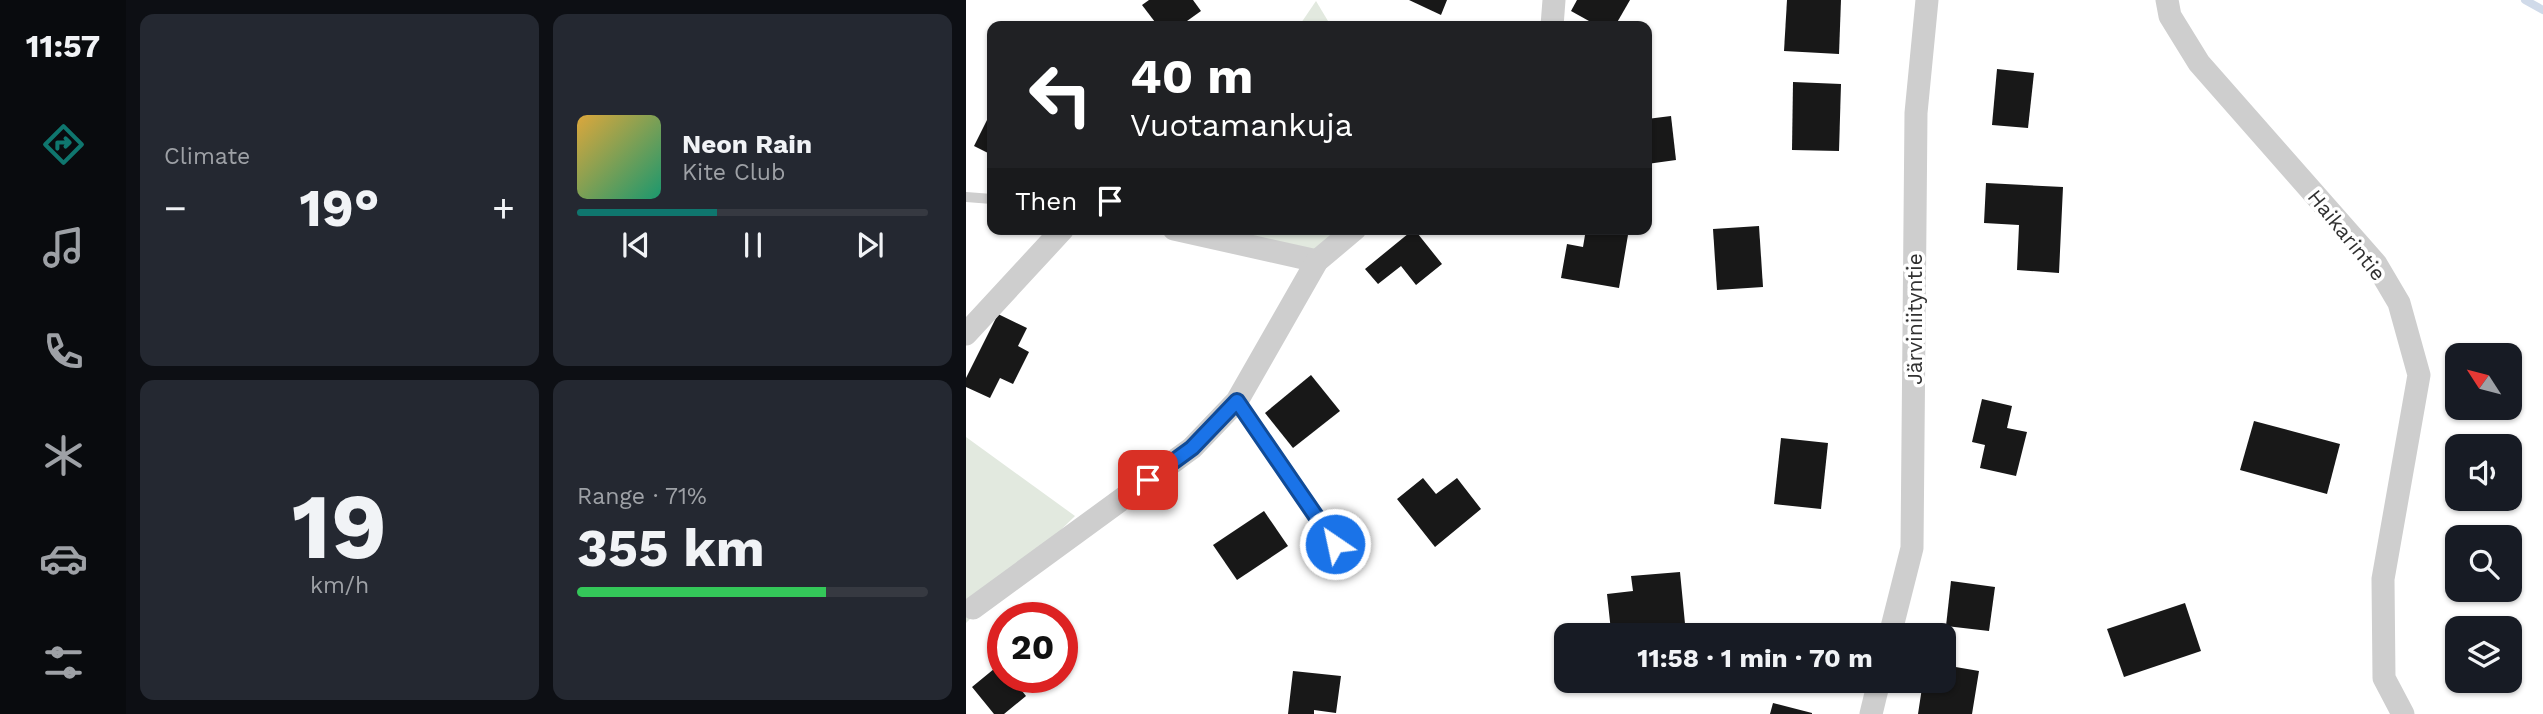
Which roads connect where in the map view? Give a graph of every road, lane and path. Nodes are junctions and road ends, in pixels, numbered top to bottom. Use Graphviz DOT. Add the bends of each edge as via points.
graph roads {
  1 [pos="1554,0"];
  2 [pos="1927,0"];
  3 [pos="2167,0"];
  4 [pos="1552,21"];
  5 [pos="966,197"];
  6 [pos="987,199"];
  7 [pos="1057,235"];
  8 [pos="1201,235"];
  9 [pos="1348,235"];
  10 [pos="1317,261"];
  11 [pos="966,334"];
  12 [pos="1237,401"];
  13 [pos="1335,544"];
  14 [pos="973,608"];
  15 [pos="1893,623"];
  16 [pos="1876,693"];
  17 [pos="1871,714"];
  18 [pos="2403,714"];
  1 -- 4 [label="street"];
  2 -- 15 [label="street, Järviniityntie" via="1916,113 1912,548"];
  3 -- 18 [label="street, Haikarintie" via="2170,16 2199,63 2376,264 2399,303 2419,375 2383,579 2384,678"];
  5 -- 6 [label="lane"];
  7 -- 11 [label="street"];
  8 -- 10 [label="street"];
  9 -- 10 [label="street"];
  10 -- 12 [label="street"];
  12 -- 13 [label="lane"];
  12 -- 14 [label="street" via="1192,448"];
  16 -- 17 [label="street"];
}
